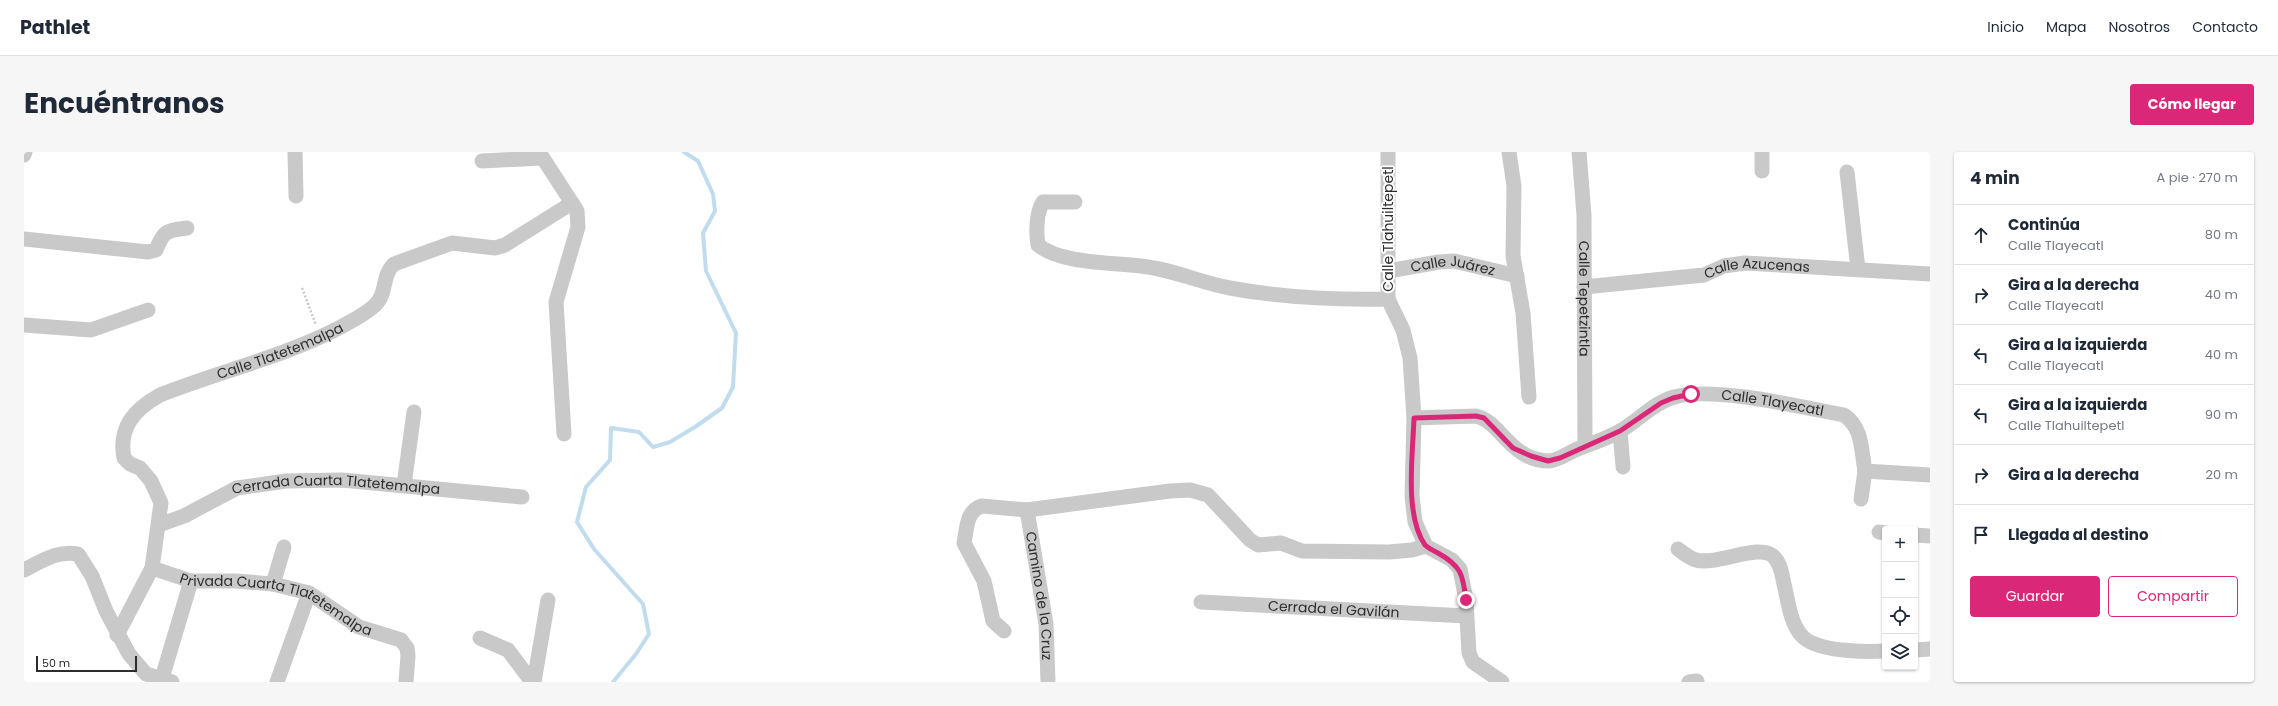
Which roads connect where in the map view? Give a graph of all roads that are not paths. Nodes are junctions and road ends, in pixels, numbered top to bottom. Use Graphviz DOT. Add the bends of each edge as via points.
graph roads {
  1 [pos="295,152"];
  2 [pos="1388,152"];
  3 [pos="1510,152"];
  4 [pos="1579,152"];
  5 [pos="1762,152"];
  6 [pos="540,155"];
  7 [pos="482,161"];
  8 [pos="1762,172"];
  9 [pos="1847,172"];
  10 [pos="296,196"];
  11 [pos="1075,202"];
  12 [pos="572,203"];
  13 [pos="187,228"];
  14 [pos="24,239"];
  15 [pos="1858,268"];
  16 [pos="1388,271"];
  17 [pos="1930,274"];
  18 [pos="1517,276"];
  19 [pos="1584,287"];
  20 [pos="1388,300"];
  21 [pos="148,310"];
  22 [pos="24,325"];
  23 [pos="1529,397"];
  24 [pos="414,412"];
  25 [pos="1414,418"];
  26 [pos="1620,431"];
  27 [pos="564,434"];
  28 [pos="1586,446"];
  29 [pos="1623,467"];
  30 [pos="1865,470"];
  31 [pos="1930,475"];
  32 [pos="404,485"];
  33 [pos="522,497"];
  34 [pos="1861,499"];
  35 [pos="1027,510"];
  36 [pos="159,525"];
  37 [pos="1918,535"];
  38 [pos="1930,536"];
  39 [pos="1426,546"];
  40 [pos="284,547"];
  41 [pos="1678,549"];
  42 [pos="152,568"];
  43 [pos="24,570"];
  44 [pos="191,581"];
  45 [pos="274,584"];
  46 [pos="309,593"];
  47 [pos="548,600"];
  48 [pos="1201,602"];
  49 [pos="1466,616"];
  50 [pos="1004,632"];
  51 [pos="117,635"];
  52 [pos="480,638"];
  53 [pos="1930,649"];
  54 [pos="1918,650"];
  55 [pos="1882,651"];
  56 [pos="144,678"];
  57 [pos="167,680"];
  58 [pos="277,682"];
  59 [pos="406,682"];
  60 [pos="533,682"];
  61 [pos="1048,682"];
  62 [pos="1502,682"];
  1 -- 10 [label="street"];
  2 -- 16 [label="street, Calle Tlahuiltepetl"];
  3 -- 18 [label="street, Calle Juárez" via="1514,186 1513,256"];
  4 -- 19 [label="street, Calle Tepetzintla" via="1584,215"];
  5 -- 8 [label="street"];
  6 -- 7 [label="street"];
  6 -- 12 [label="street"];
  9 -- 15 [label="street"];
  11 -- 20 [label="street" via="1049,201 1043,202 1040,207 1038,245 1046,251 1089,261 1148,267 1229,288 1287,298"];
  12 -- 27 [label="street" via="577,211 578,227 556,302"];
  12 -- 36 [label="street, Calle Tlatetemalpa" via="505,245 495,248 452,243 394,264 388,269 383,296 374,306 320,337 160,395 146,403 122,435 124,458 140,468 151,481 161,502"];
  13 -- 14 [label="street" via="167,230 156,250 148,252"];
  15 -- 17 [label="street, Calle Azucenas"];
  15 -- 19 [label="street, Calle Azucenas" via="1745,263 1724,266 1704,275"];
  16 -- 18 [label="street, Calle Juárez" via="1454,261"];
  16 -- 20 [label="street, Calle Tlahuiltepetl"];
  18 -- 23 [label="street, Calle Juárez" via="1523,313"];
  19 -- 28 [label="street, Calle Tepetzintla"];
  20 -- 25 [label="street, Calle Tlahuiltepetl" via="1403,330 1410,358"];
  21 -- 22 [label="street" via="91,330"];
  24 -- 32 [label="street"];
  25 -- 28 [label="street, Calle Tlayecatl" via="1484,418 1513,448 1548,461"];
  25 -- 39 [label="street, Calle Tlahuiltepetl" via="1412,496 1416,522"];
  26 -- 28 [label="street, Calle Tlayecatl"];
  26 -- 29 [label="street"];
  26 -- 30 [label="street, Calle Tlayecatl" via="1661,403 1673,398 1691,394 1722,394 1844,415 1854,422 1857,429"];
  30 -- 31 [label="street"];
  30 -- 34 [label="street, Calle Tlayecatl"];
  32 -- 33 [label="street, Cerrada Cuarta Tlatetemalpa"];
  32 -- 36 [label="street, Cerrada Cuarta Tlatetemalpa" via="342,480 286,481 237,488 184,516"];
  35 -- 39 [label="street" via="1190,490 1208,495 1250,540 1258,544 1280,543 1302,551 1389,552"];
  35 -- 50 [label="street" via="982,506 975,508 970,513 964,543 984,581 993,621"];
  35 -- 61 [label="street, Camino de la Cruz" via="1046,624"];
  36 -- 42 [label="street, Calle Tlatetemalpa"];
  37 -- 38 [label="street"];
  39 -- 49 [label="street" via="1452,560 1460,569 1464,582"];
  40 -- 45 [label="street"];
  41 -- 55 [label="street" via="1696,560 1710,561 1765,552 1774,556 1780,565 1792,616 1802,636 1813,643 1842,650"];
  42 -- 44 [label="street, Privada Cuarta Tlatetemalpa"];
  42 -- 51 [label="street, Calle Tlatetemalpa"];
  43 -- 51 [label="street" via="53,555 68,552 78,554 92,576"];
  44 -- 45 [label="street, Privada Cuarta Tlatetemalpa"];
  44 -- 57 [label="street"];
  45 -- 46 [label="street, Privada Cuarta Tlatetemalpa"];
  46 -- 58 [label="street"];
  46 -- 59 [label="street, Privada Cuarta Tlatetemalpa" via="359,626 401,640 407,648 408,656"];
  47 -- 60 [label="street"];
  48 -- 49 [label="street, Cerrada el Gavilán"];
  49 -- 62 [label="street" via="1468,653 1473,662"];
  51 -- 56 [label="street"];
  52 -- 60 [label="street" via="508,650"];
  53 -- 54 [label="street"];
  56 -- 57 [label="street"];
}
